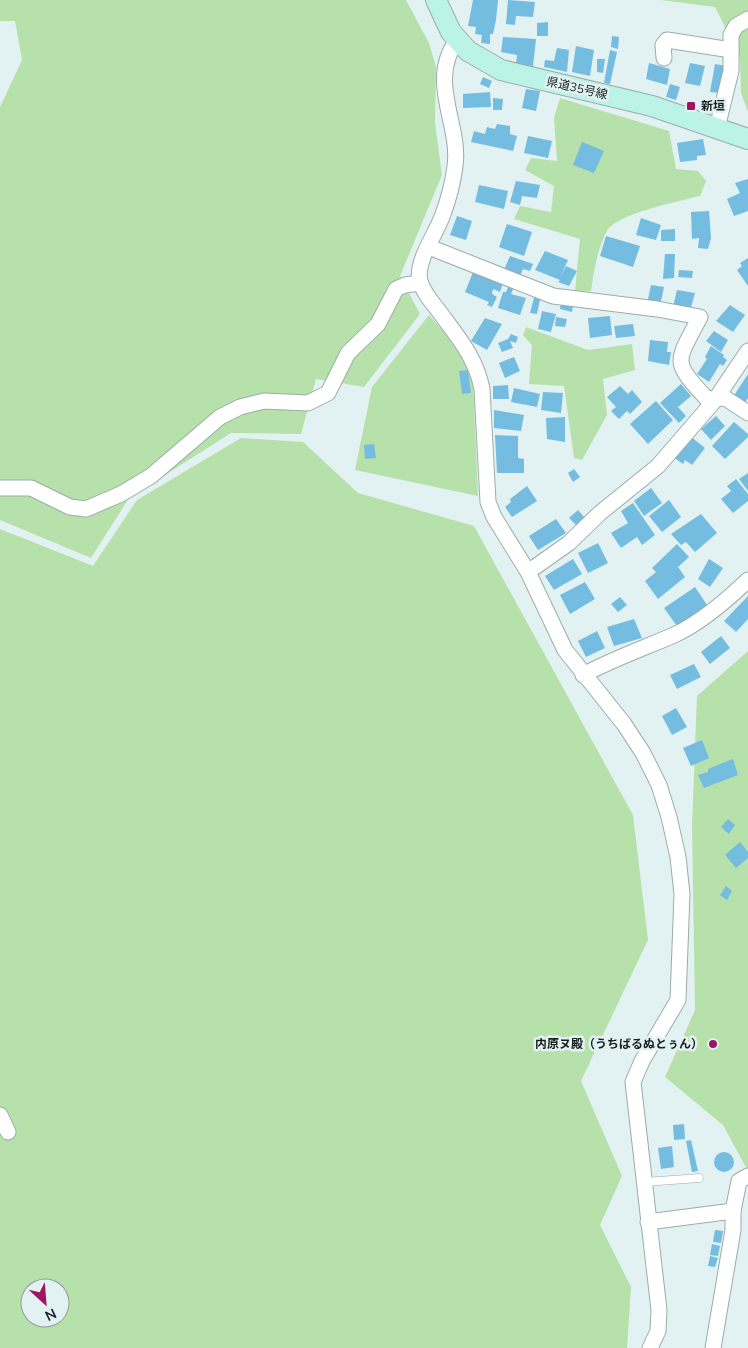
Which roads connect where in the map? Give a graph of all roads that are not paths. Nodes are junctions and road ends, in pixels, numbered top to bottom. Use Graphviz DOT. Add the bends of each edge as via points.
graph roads {
  1 [pos="436,0"];
  2 [pos="748,19"];
  3 [pos="457,40"];
  4 [pos="731,50"];
  5 [pos="664,58"];
  6 [pos="717,128"];
  7 [pos="748,139"];
  8 [pos="429,246"];
  9 [pos="420,283"];
  10 [pos="748,351"];
  11 [pos="715,400"];
  12 [pos="748,413"];
  13 [pos="0,488"];
  14 [pos="528,572"];
  15 [pos="748,580"];
  16 [pos="583,674"];
  17 [pos="0,1115"];
  18 [pos="8,1132"];
  19 [pos="748,1176"];
  20 [pos="699,1178"];
  21 [pos="645,1182"];
  22 [pos="733,1211"];
  23 [pos="648,1222"];
  24 [pos="650,1348"];
  25 [pos="713,1348"];
  1 -- 3 [label="main road, 県道35号線"];
  2 -- 4 [label="street" via="736,26 731,35"];
  3 -- 6 [label="main road, 県道35号線" via="468,52 501,70 652,106"];
  3 -- 8 [label="street" via="447,54 445,69 447,109 456,163 443,215"];
  4 -- 5 [label="street" via="666,40"];
  4 -- 6 [label="street" via="731,71"];
  6 -- 7 [label="main road, 県道35号線"];
  8 -- 9 [label="street" via="418,271"];
  8 -- 11 [label="street" via="553,296 700,317 680,362 695,386 707,399"];
  9 -- 13 [label="street" via="405,284 396,289 378,324 348,353 328,393 308,403 264,401 220,417 151,476 86,509 70,507 32,488"];
  9 -- 14 [label="street" via="472,355 479,371 488,502"];
  10 -- 11 [label="street"];
  11 -- 12 [label="street" via="725,398"];
  11 -- 14 [label="street" via="658,466 569,543"];
  14 -- 16 [label="street" via="555,633"];
  15 -- 16 [label="street" via="726,601 676,634 615,657"];
  16 -- 21 [label="street" via="643,753 659,785 678,857 682,894 678,1000 633,1082"];
  17 -- 18 [label="street"];
  19 -- 22 [label="street" via="739,1181"];
  20 -- 21 [label="lane"];
  21 -- 23 [label="street"];
  22 -- 23 [label="street"];
  22 -- 25 [label="street" via="733,1230"];
  23 -- 24 [label="street" via="659,1310 658,1331"];
}
